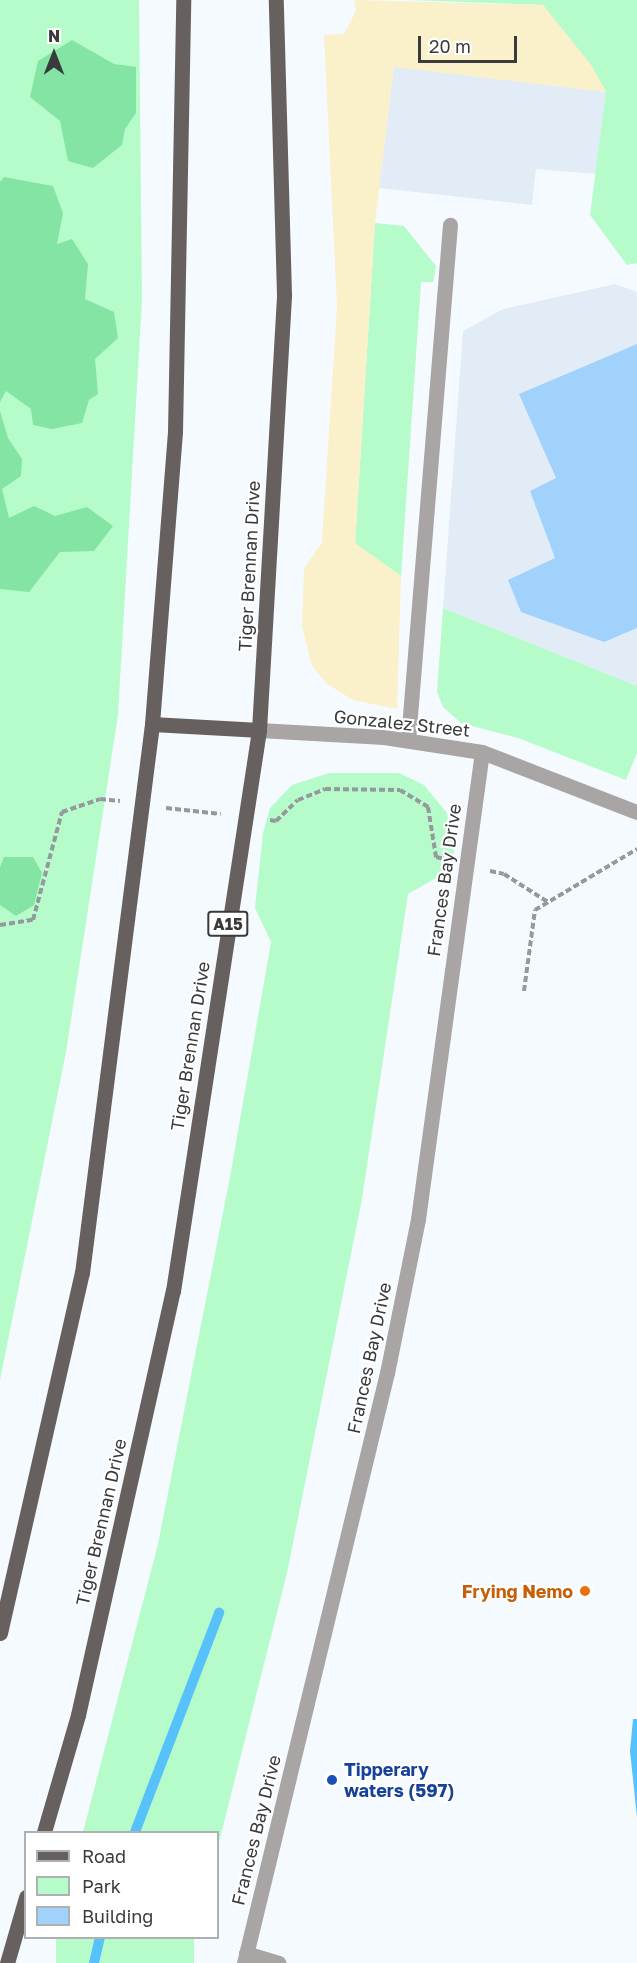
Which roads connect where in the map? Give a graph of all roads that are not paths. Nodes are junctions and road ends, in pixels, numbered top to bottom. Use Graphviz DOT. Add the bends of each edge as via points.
graph roads {
  1 [pos="183,0"];
  2 [pos="276,0"];
  3 [pos="450,225"];
  4 [pos="152,724"];
  5 [pos="259,730"];
  6 [pos="408,740"];
  7 [pos="482,752"];
  8 [pos="637,812"];
  9 [pos="0,1633"];
  10 [pos="45,1831"];
  11 [pos="24,1905"];
  12 [pos="245,1958"];
  13 [pos="7,1963"];
  14 [pos="278,1963"];
  1 -- 4 [label="main road" via="176,432"];
  2 -- 5 [label="main road, Tiger Brennan Drive / A15" via="284,295"];
  3 -- 6 [label="street"];
  4 -- 5 [label="main road"];
  4 -- 9 [label="main road" via="82,1273"];
  5 -- 6 [label="street, Gonzalez Street"];
  5 -- 10 [label="main road, Tiger Brennan Drive / A15" via="173,1291 78,1715"];
  6 -- 7 [label="street, Gonzalez Street"];
  7 -- 8 [label="street, Gonzalez Street"];
  7 -- 12 [label="street, Frances Bay Drive" via="411,1252 381,1396"];
  11 -- 13 [label="main road"];
  12 -- 14 [label="street"];
}
